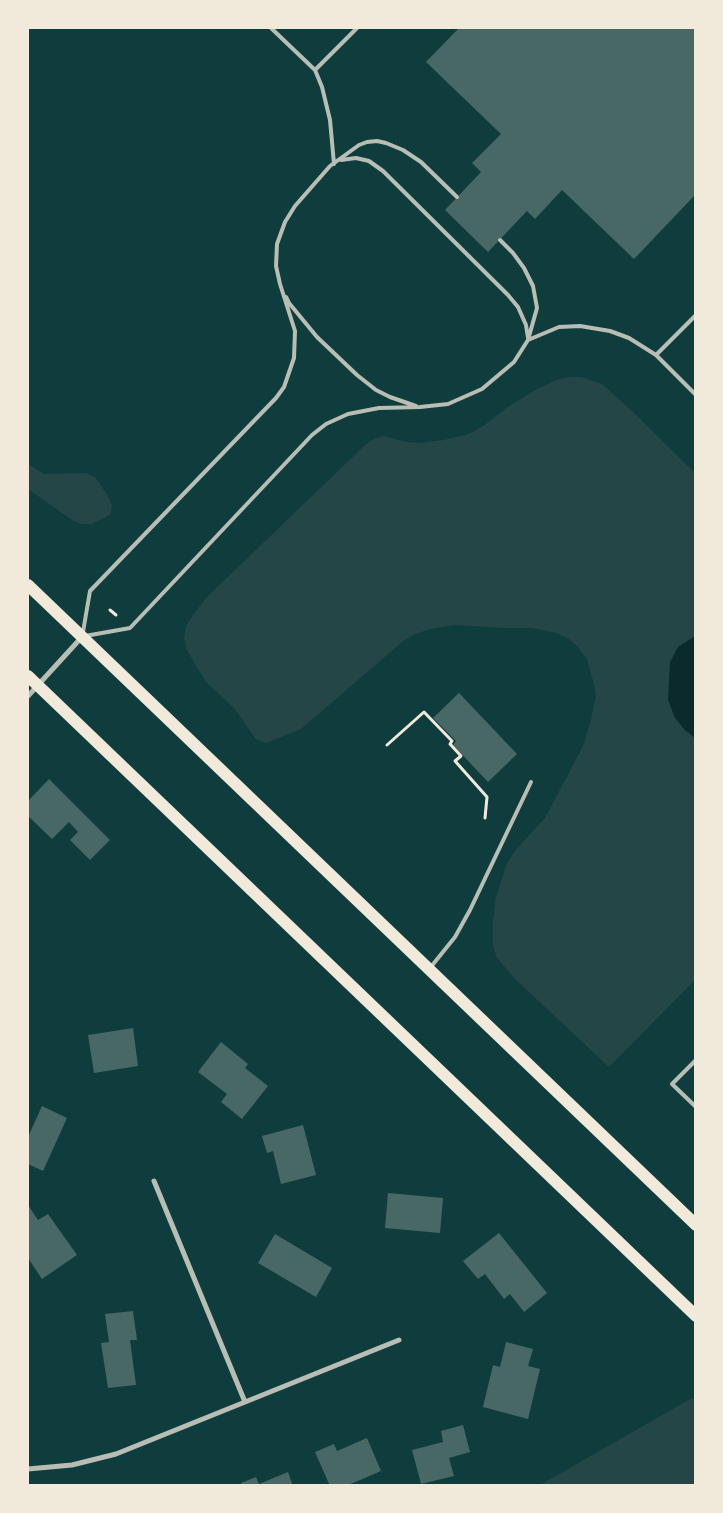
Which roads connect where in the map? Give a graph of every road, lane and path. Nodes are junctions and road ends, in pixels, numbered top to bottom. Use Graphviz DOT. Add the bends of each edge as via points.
graph roads {
  1 [pos="271,28"];
  2 [pos="356,28"];
  3 [pos="315,70"];
  4 [pos="334,164"];
  5 [pos="457,197"];
  6 [pos="500,240"];
  7 [pos="280,284"];
  8 [pos="696,315"];
  9 [pos="528,340"];
  10 [pos="656,355"];
  11 [pos="696,395"];
  12 [pos="420,407"];
  13 [pos="28,585"];
  14 [pos="110,610"];
  15 [pos="117,616"];
  16 [pos="82,637"];
  17 [pos="28,676"];
  18 [pos="37,686"];
  19 [pos="28,696"];
  20 [pos="387,745"];
  21 [pos="531,782"];
  22 [pos="485,818"];
  23 [pos="429,970"];
  24 [pos="696,1060"];
  25 [pos="696,1107"];
  26 [pos="154,1181"];
  27 [pos="696,1225"];
  28 [pos="694,1311"];
  29 [pos="399,1340"];
  30 [pos="245,1402"];
  31 [pos="28,1469"];
  1 -- 3 [label="lane"];
  2 -- 3 [label="lane"];
  3 -- 4 [label="lane" via="330,120"];
  4 -- 5 [label="lane" via="359,145 386,143 421,162"];
  4 -- 7 [label="lane" via="295,206 285,222 277,244 276,266"];
  4 -- 9 [label="lane" via="341,159 356,158 369,161 383,171 508,295 526,325"];
  6 -- 9 [label="lane" via="513,252 533,286 537,308"];
  7 -- 12 [label="lane" via="289,303 317,337 358,375 376,390"];
  7 -- 16 [label="lane" via="295,332 294,358 284,387 90,591"];
  8 -- 10 [label="lane"];
  9 -- 10 [label="lane" via="559,327 580,326 629,338"];
  9 -- 12 [label="lane" via="514,362 482,389 448,404"];
  10 -- 11 [label="lane"];
  12 -- 16 [label="lane" via="380,408 348,414 326,424 130,628"];
  13 -- 16 [label="main road"];
  14 -- 15 [label="path"];
  16 -- 18 [label="street"];
  16 -- 23 [label="main road"];
  17 -- 18 [label="main road"];
  18 -- 19 [label="street"];
  18 -- 28 [label="main road"];
  20 -- 22 [label="path" via="424,712 452,741 450,744 461,756 455,761 487,797"];
  21 -- 23 [label="lane" via="456,937"];
  23 -- 27 [label="main road"];
  24 -- 25 [label="lane" via="672,1084"];
  26 -- 30 [label="street"];
  29 -- 30 [label="street"];
  30 -- 31 [label="street" via="116,1454 72,1465"];
}
